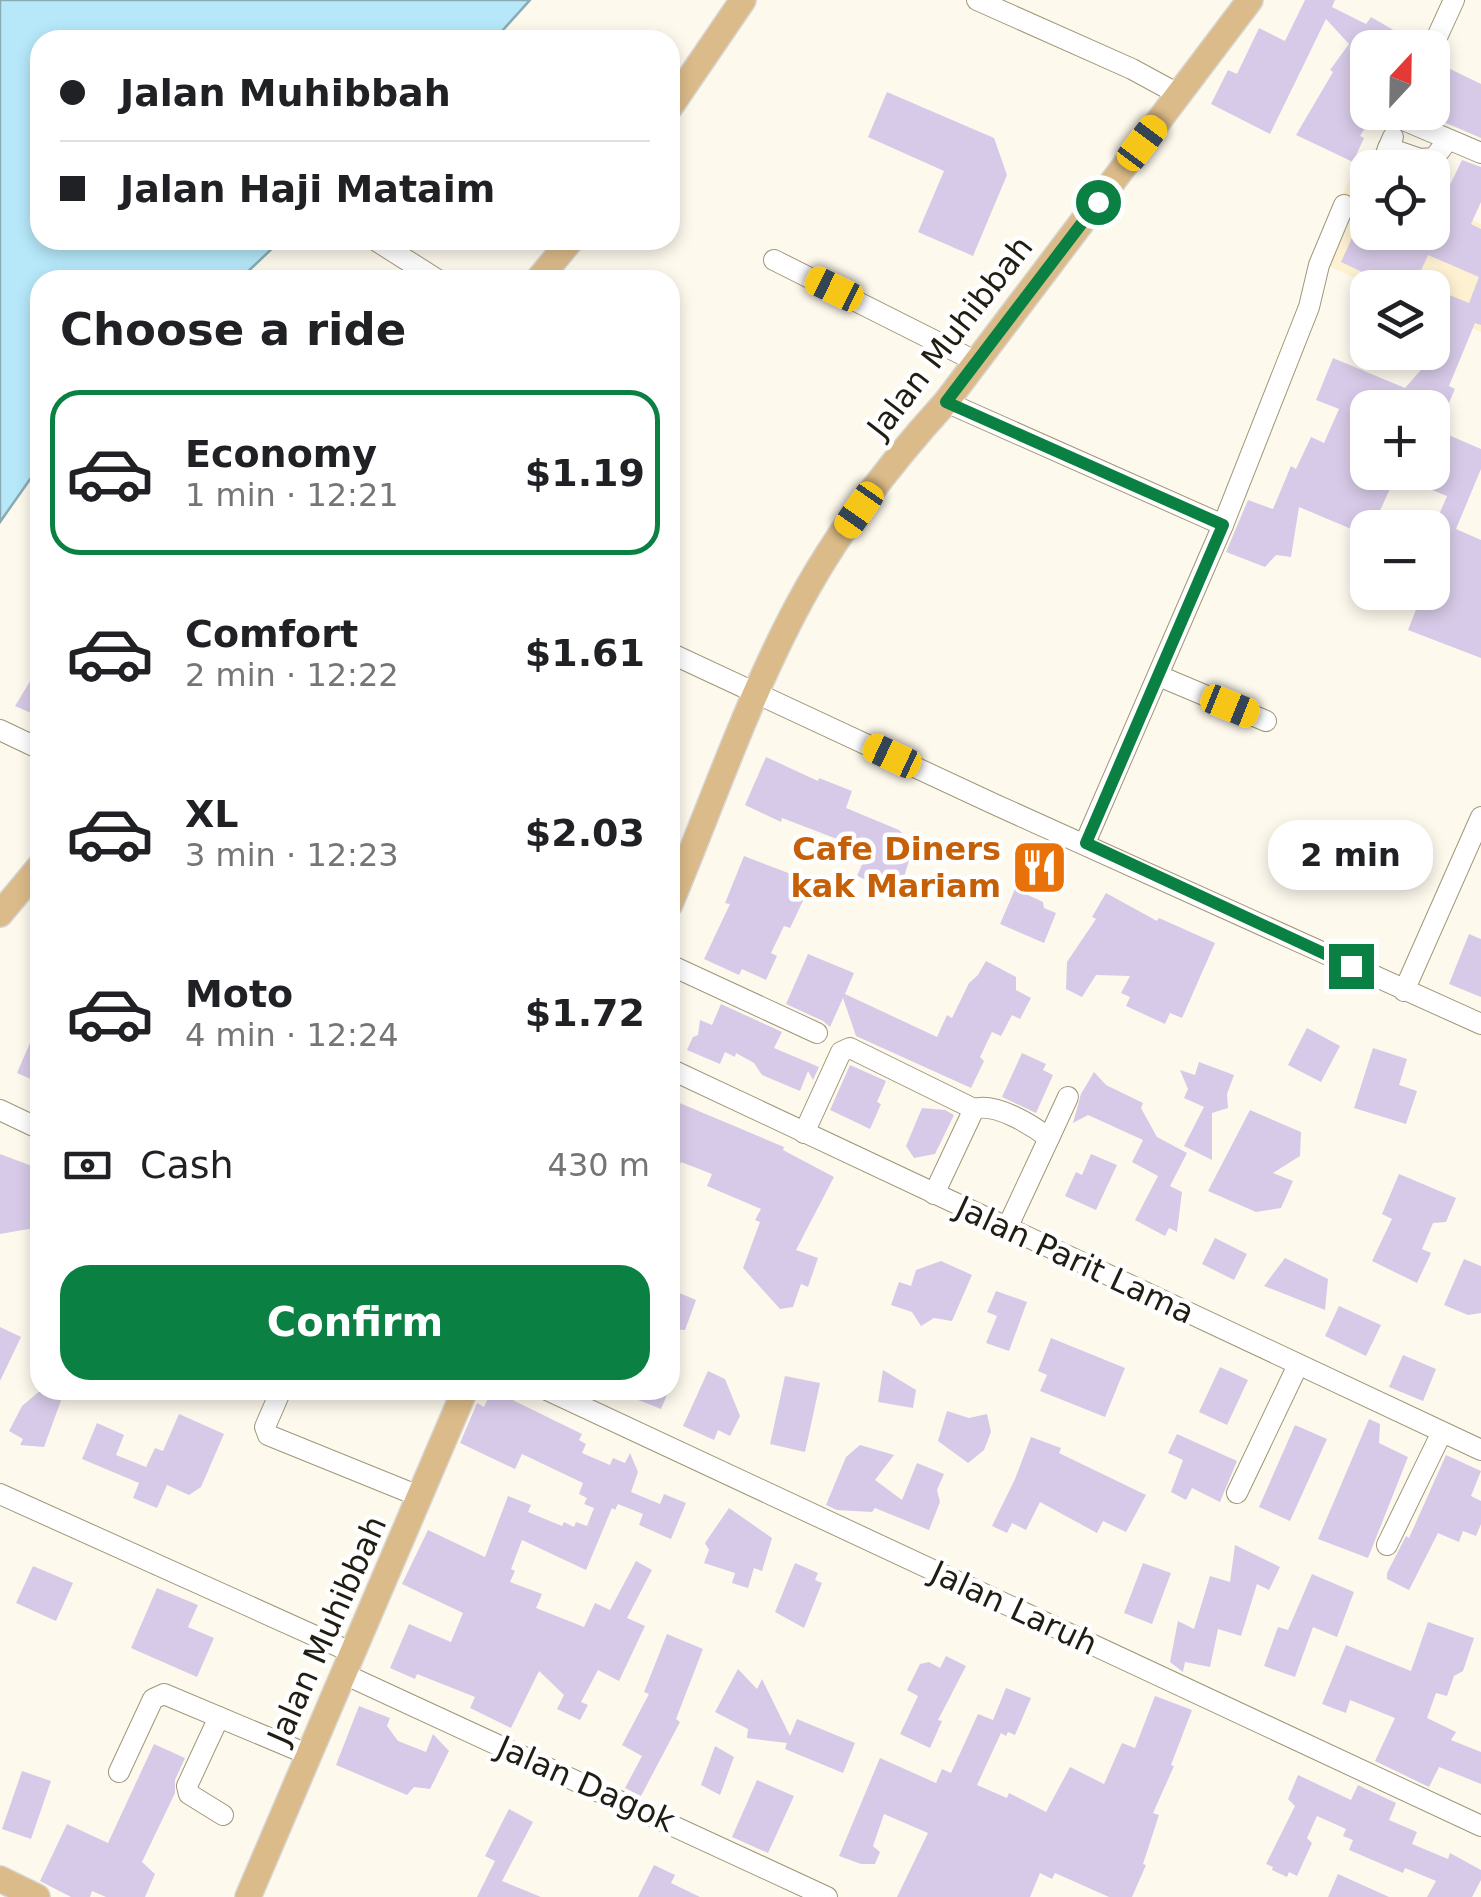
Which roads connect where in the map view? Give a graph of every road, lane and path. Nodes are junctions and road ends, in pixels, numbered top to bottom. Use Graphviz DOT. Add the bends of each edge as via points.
graph roads {
  1 [pos="743,0"];
  2 [pos="977,0"];
  3 [pos="1250,0"];
  4 [pos="1454,0"];
  5 [pos="1440,30"];
  6 [pos="680,92"];
  7 [pos="1178,94"];
  8 [pos="1396,130"];
  9 [pos="1429,130"];
  10 [pos="1448,140"];
  11 [pos="1388,148"];
  12 [pos="1481,153"];
  13 [pos="1344,205"];
  14 [pos="391,250"];
  15 [pos="563,250"];
  16 [pos="774,260"];
  17 [pos="422,270"];
  18 [pos="546,270"];
  19 [pos="975,361"];
  20 [pos="946,402"];
  21 [pos="1223,525"];
  22 [pos="680,658"];
  23 [pos="1158,676"];
  24 [pos="758,693"];
  25 [pos="1266,720"];
  26 [pos="0,730"];
  27 [pos="30,744"];
  28 [pos="1481,817"];
  29 [pos="1086,843"];
  30 [pos="30,878"];
  31 [pos="680,880"];
  32 [pos="0,914"];
  33 [pos="680,970"];
  34 [pos="1404,991"];
  35 [pos="1481,1024"];
  36 [pos="816,1033"];
  37 [pos="680,1074"];
  38 [pos="1068,1098"];
  39 [pos="974,1108"];
  40 [pos="0,1110"];
  41 [pos="30,1124"];
  42 [pos="804,1133"];
  43 [pos="1048,1138"];
  44 [pos="934,1194"];
  45 [pos="1007,1228"];
  46 [pos="1298,1364"];
  47 [pos="277,1400"];
  48 [pos="461,1400"];
  49 [pos="568,1400"];
  50 [pos="1442,1432"];
  51 [pos="1481,1450"];
  52 [pos="1236,1493"];
  53 [pos="0,1494"];
  54 [pos="421,1497"];
  55 [pos="1387,1545"];
  56 [pos="349,1664"];
  57 [pos="219,1717"];
  58 [pos="307,1754"];
  59 [pos="119,1772"];
  60 [pos="223,1814"];
  61 [pos="1481,1826"];
  62 [pos="0,1879"];
  63 [pos="37,1897"];
  64 [pos="248,1897"];
  65 [pos="827,1897"];
  1 -- 6 [label="main road"];
  2 -- 7 [label="street"];
  3 -- 7 [label="main road, Jalan Muhibbah"];
  4 -- 5 [label="street"];
  7 -- 19 [label="main road, Jalan Muhibbah"];
  8 -- 11 [label="street"];
  9 -- 10 [label="street"];
  10 -- 11 [label="street" via="1434,158 1420,160"];
  10 -- 12 [label="street"];
  13 -- 21 [label="street"];
  14 -- 17 [label="street"];
  15 -- 18 [label="main road"];
  16 -- 19 [label="street"];
  19 -- 20 [label="main road, Jalan Muhibbah"];
  20 -- 21 [label="street"];
  20 -- 24 [label="main road, Jalan Muhibbah" via="895,458 824,561"];
  21 -- 23 [label="street"];
  22 -- 24 [label="street"];
  23 -- 25 [label="street"];
  23 -- 29 [label="street"];
  24 -- 29 [label="street"];
  24 -- 31 [label="main road, Jalan Muhibbah"];
  26 -- 27 [label="street"];
  28 -- 34 [label="street"];
  29 -- 34 [label="street"];
  30 -- 32 [label="main road"];
  33 -- 36 [label="street"];
  34 -- 35 [label="street"];
  37 -- 42 [label="street, Jalan Parit Lama"];
  38 -- 43 [label="street"];
  39 -- 42 [label="street" via="850,1048 841,1052"];
  39 -- 43 [label="street" via="989,1108"];
  39 -- 44 [label="street"];
  40 -- 41 [label="street"];
  42 -- 44 [label="street, Jalan Parit Lama"];
  43 -- 45 [label="street"];
  44 -- 45 [label="street, Jalan Parit Lama"];
  45 -- 46 [label="street, Jalan Parit Lama"];
  46 -- 50 [label="street, Jalan Parit Lama"];
  46 -- 52 [label="street"];
  47 -- 54 [label="street" via="268,1435"];
  48 -- 54 [label="main road, Jalan Muhibbah"];
  49 -- 61 [label="street, Jalan Laruh"];
  50 -- 51 [label="street, Jalan Parit Lama"];
  50 -- 55 [label="street"];
  53 -- 56 [label="street, Jalan Dagok"];
  54 -- 56 [label="main road, Jalan Muhibbah"];
  56 -- 58 [label="main road, Jalan Muhibbah"];
  56 -- 65 [label="street, Jalan Dagok"];
  57 -- 58 [label="street"];
  57 -- 59 [label="street" via="164,1694 153,1698"];
  57 -- 60 [label="street" via="187,1786 189,1794"];
  58 -- 64 [label="main road, Jalan Muhibbah"];
  62 -- 63 [label="main road"];
}
